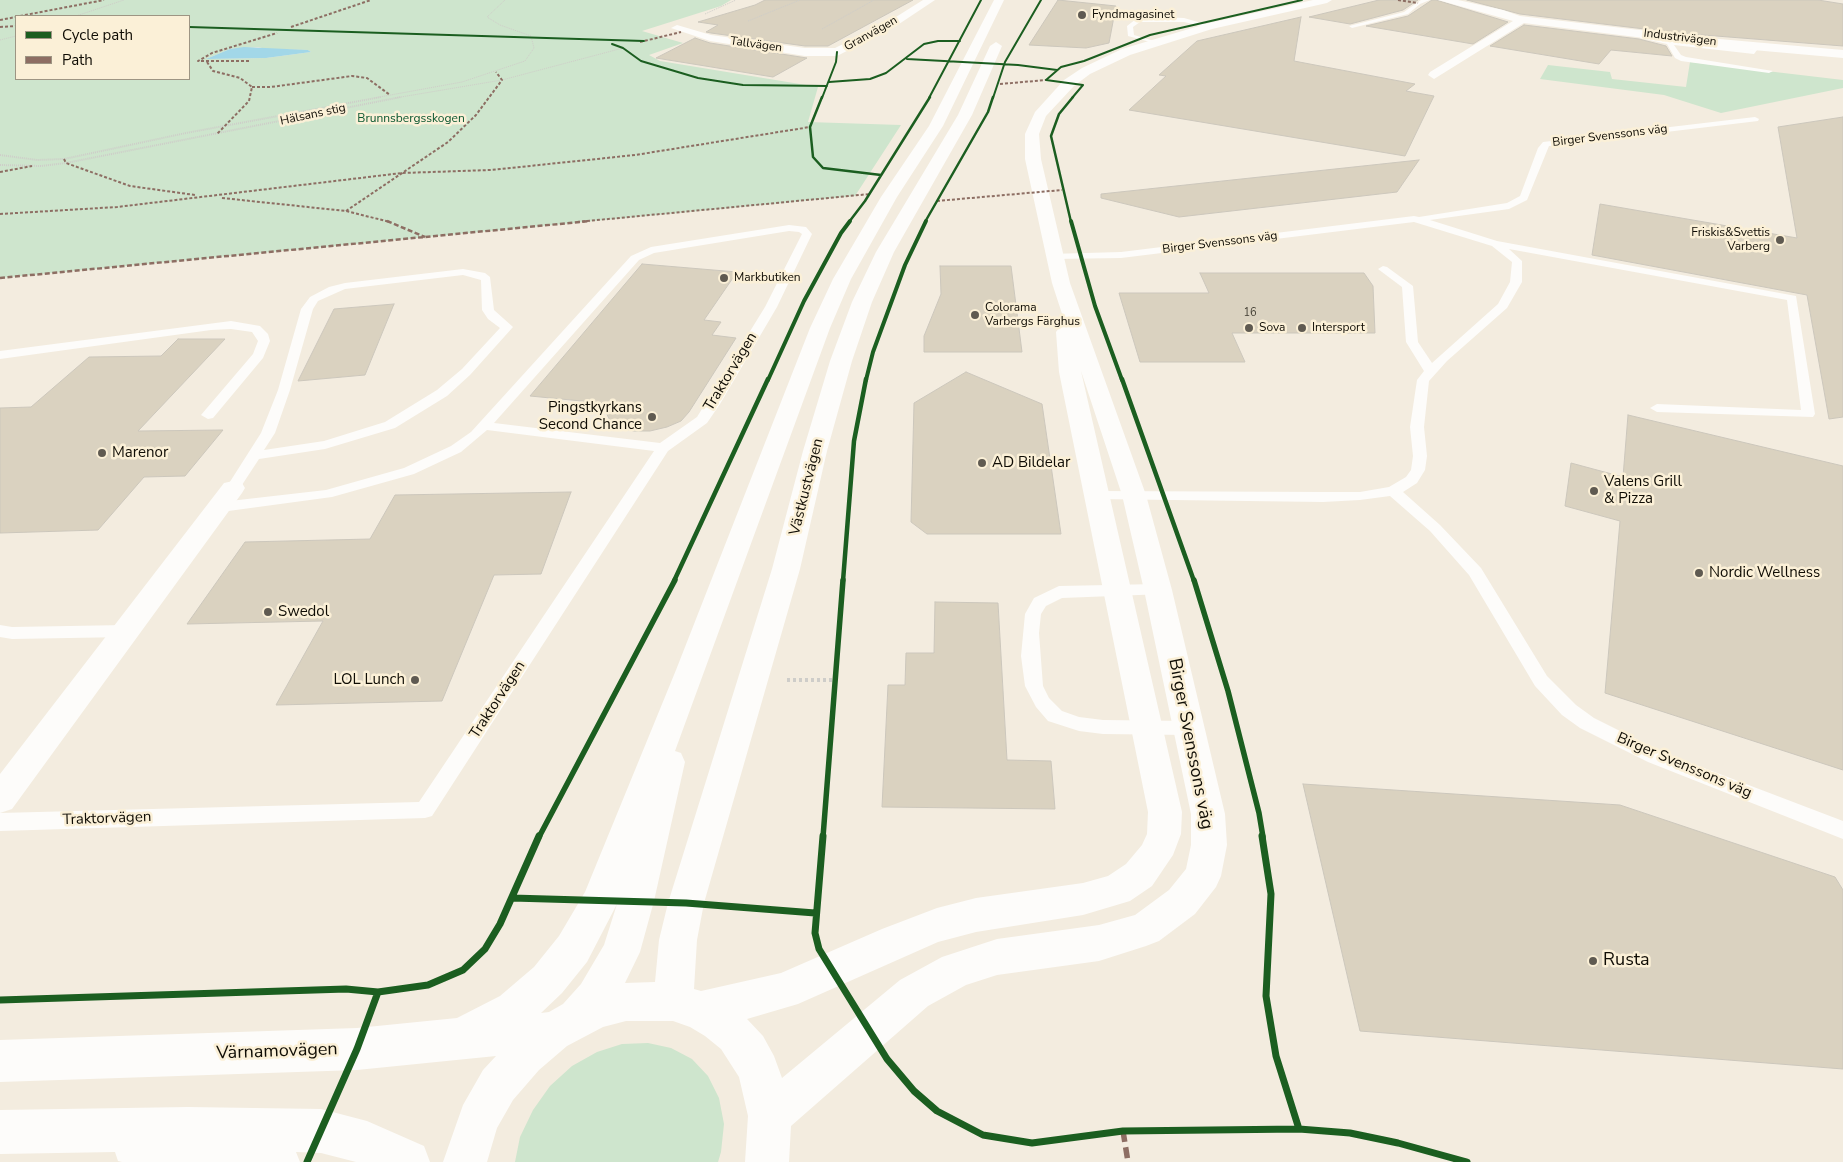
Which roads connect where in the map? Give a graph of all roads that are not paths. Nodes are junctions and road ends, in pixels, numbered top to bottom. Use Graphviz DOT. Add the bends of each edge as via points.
graph roads {
  1 [pos="930,0"];
  2 [pos="999,0"];
  3 [pos="1016,0"];
  4 [pos="1327,0"];
  5 [pos="1427,0"];
  6 [pos="1443,0"];
  7 [pos="1518,19"];
  8 [pos="1209,26"];
  9 [pos="1352,26"];
  10 [pos="677,28"];
  11 [pos="1604,28"];
  12 [pos="1152,42"];
  13 [pos="1669,42"];
  14 [pos="837,52"];
  15 [pos="1754,52"];
  16 [pos="1843,54"];
  17 [pos="1769,70"];
  18 [pos="1434,75"];
  19 [pos="1755,119"];
  20 [pos="1414,219"];
  21 [pos="1496,244"];
  22 [pos="1054,256"];
  23 [pos="1383,269"];
  24 [pos="1061,283"];
  25 [pos="0,355"];
  26 [pos="1431,372"];
  27 [pos="1657,408"];
  28 [pos="208,415"];
  29 [pos="484,426"];
  30 [pos="663,448"];
  31 [pos="256,455"];
  32 [pos="1393,491"];
  33 [pos="1134,494"];
  34 [pos="1097,495"];
  35 [pos="227,497"];
  36 [pos="1117,590"];
  37 [pos="1158,590"];
  38 [pos="0,631"];
  39 [pos="126,631"];
  40 [pos="691,670"];
  41 [pos="1147,728"];
  42 [pos="1188,728"];
  43 [pos="0,799"];
  44 [pos="0,822"];
  45 [pos="1843,830"];
  46 [pos="687,1007"];
  47 [pos="565,1025"];
  48 [pos="457,1038"];
  49 [pos="0,1062"];
  50 [pos="770,1116"];
  51 [pos="2,1132"];
  52 [pos="278,1162"];
  53 [pos="408,1162"];
  54 [pos="465,1162"];
  55 [pos="767,1162"];
  1 -- 14 [label="street, Granvägen"];
  2 -- 40 [label="street" via="936,126 842,279 792,400"];
  3 -- 46 [label="street, Västkustvägen" via="965,115 885,252 862,302 841,361 784,577 686,903 678,940"];
  4 -- 8 [label="street, Birger Svenssons väg"];
  5 -- 9 [label="lane" via="1406,13"];
  6 -- 7 [label="street, Industrivägen"];
  7 -- 11 [label="street, Industrivägen"];
  7 -- 18 [label="street" via="1515,25"];
  8 -- 12 [label="street, Birger Svenssons väg"];
  8 -- 12 [label="lane" via="1159,18 1138,20 1130,26 1132,36"];
  10 -- 14 [label="street, Tallvägen" via="703,36 785,49"];
  11 -- 13 [label="lane"];
  11 -- 16 [label="street, Industrivägen" via="1717,43"];
  12 -- 22 [label="street, Birger Svenssons väg" via="1086,71 1057,94 1040,115 1032,134 1032,159"];
  13 -- 15 [label="lane"];
  13 -- 17 [label="lane" via="1678,56 1684,59"];
  19 -- 20 [label="lane, Birger Svenssons väg" via="1546,144 1524,198 1509,206"];
  20 -- 21 [label="lane, Birger Svenssons väg"];
  20 -- 22 [label="lane, Birger Svenssons väg" via="1121,256"];
  21 -- 26 [label="lane, Birger Svenssons väg" via="1517,261 1516,282 1503,306"];
  21 -- 27 [label="lane" via="1792,298 1808,414"];
  22 -- 24 [label="street, Birger Svenssons väg"];
  23 -- 26 [label="lane" via="1407,286 1412,342"];
  24 -- 33 [label="street, Birger Svenssons väg"];
  24 -- 34 [label="street, Birger Svenssons väg" via="1070,372"];
  25 -- 28 [label="lane" via="211,326 256,329 264,341 259,355"];
  26 -- 32 [label="lane, Birger Svenssons väg" via="1423,380 1419,402 1418,470 1412,480"];
  29 -- 30 [label="lane"];
  29 -- 30 [label="lane, Traktorvägen" via="635,258 651,250 789,228 802,229 807,234 771,307 713,404 702,420"];
  29 -- 35 [label="lane, Traktorvägen" via="456,448 409,471 327,494"];
  30 -- 44 [label="lane, Traktorvägen" via="425,810"];
  31 -- 31 [label="lane" via="325,445 358,436 390,425 442,393 507,327 492,317 488,310 486,279 464,272 346,286 314,299 307,309 284,390"];
  31 -- 35 [label="lane"];
  32 -- 33 [label="lane, Birger Svenssons väg" via="1323,497"];
  32 -- 45 [label="lane, Birger Svenssons väg" via="1435,528 1476,572 1541,681 1569,710 1655,757"];
  33 -- 34 [label="lane, Birger Svenssons väg"];
  33 -- 37 [label="street, Birger Svenssons väg"];
  34 -- 36 [label="street, Birger Svenssons väg"];
  35 -- 39 [label="street"];
  36 -- 37 [label="lane"];
  36 -- 41 [label="street, Birger Svenssons väg"];
  36 -- 41 [label="lane" via="1059,592 1040,602 1033,614 1030,633 1034,686 1042,702 1055,716 1103,728"];
  37 -- 42 [label="street, Birger Svenssons väg"];
  38 -- 39 [label="lane"];
  39 -- 43 [label="street"];
  40 -- 47 [label="street" via="621,952 595,998"];
  40 -- 48 [label="street" via="600,900 573,949 548,980 514,1010"];
  41 -- 42 [label="lane"];
  41 -- 46 [label="street, Birger Svenssons väg" via="1166,812 1164,834 1139,875 1118,890 937,925 784,991"];
  42 -- 50 [label="street, Birger Svenssons väg" via="1208,814 1209,846 1203,876 1182,902 1137,932 1099,943 997,957 956,970 914,993"];
  46 -- 47 [label="street, Birger Svenssons väg" via="626,1002 601,1008"];
  46 -- 50 [label="street" via="730,1031 748,1052 759,1070"];
  47 -- 48 [label="street, Värnamovägen"];
  47 -- 54 [label="street" via="524,1055 498,1085 478,1120"];
  48 -- 49 [label="street, Värnamovägen" via="357,1049"];
  50 -- 55 [label="street"];
  51 -- 52 [label="street" via="240,1155"];
  51 -- 53 [label="street" via="321,1131 367,1143"];
}
